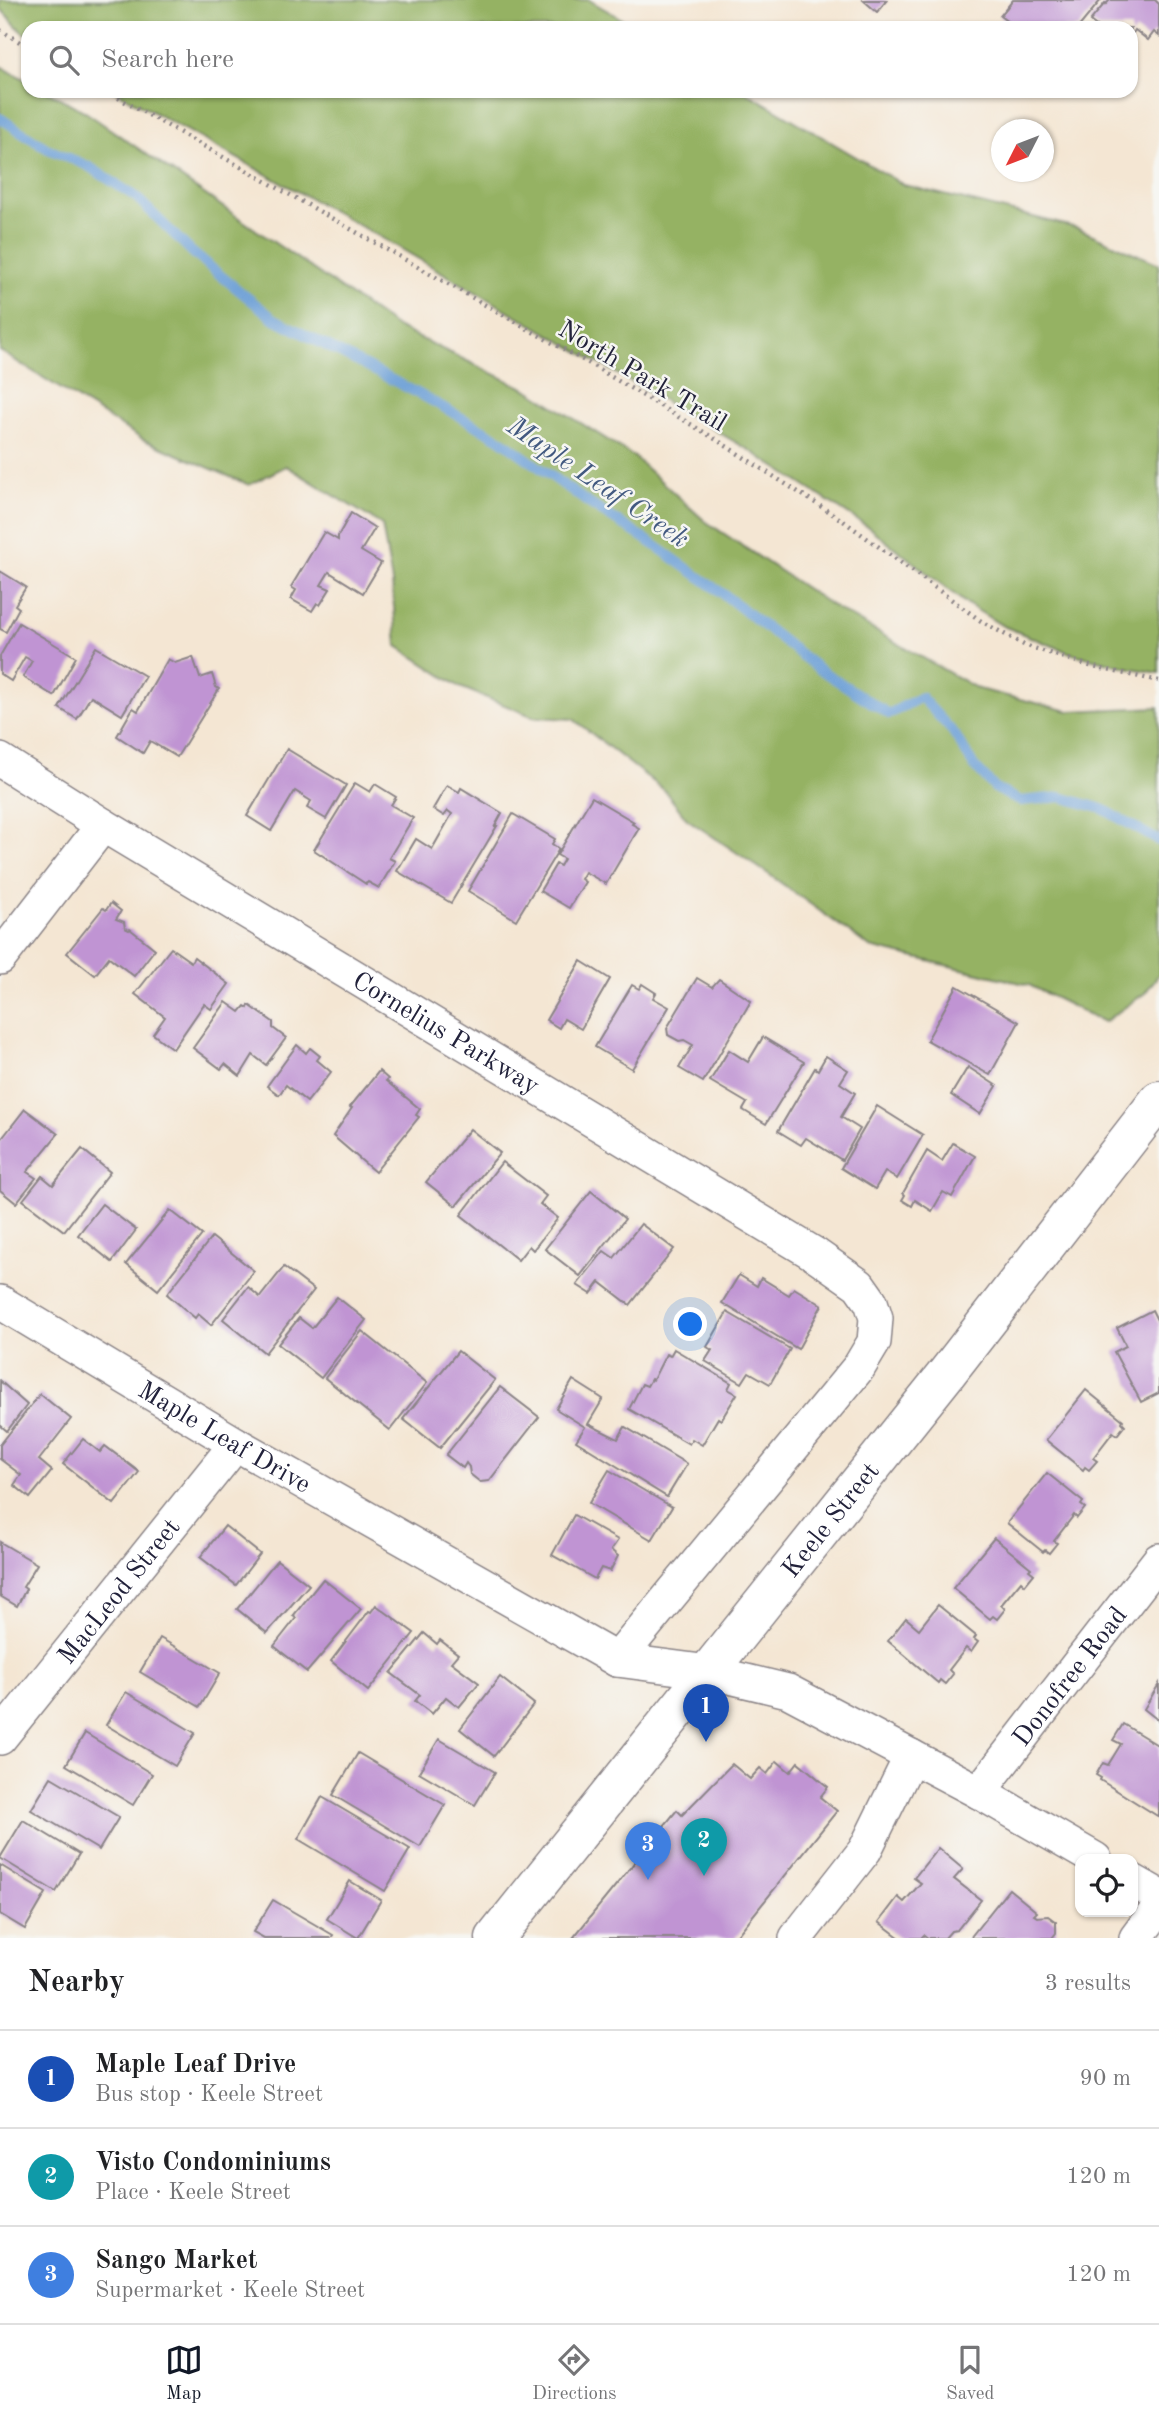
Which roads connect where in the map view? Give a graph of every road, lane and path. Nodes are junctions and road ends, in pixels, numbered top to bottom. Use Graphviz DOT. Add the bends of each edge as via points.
graph roads {
  1 [pos="0,30"];
  2 [pos="21,43"];
  3 [pos="118,98"];
  4 [pos="1159,681"];
  5 [pos="0,760"];
  6 [pos="103,825"];
  7 [pos="0,958"];
  8 [pos="1159,1100"];
  9 [pos="0,1302"];
  10 [pos="236,1444"];
  11 [pos="1159,1560"];
  12 [pos="617,1660"];
  13 [pos="709,1672"];
  14 [pos="0,1738"];
  15 [pos="911,1756"];
  16 [pos="979,1792"];
  17 [pos="1086,1854"];
  18 [pos="1138,1884"];
  19 [pos="1159,1896"];
  20 [pos="1159,1907"];
  21 [pos="495,1938"];
  22 [pos="796,1938"];
  23 [pos="1136,1938"];
  1 -- 2 [label="path"];
  3 -- 4 [label="path, North Park Trail" via="712,437 842,520 981,621 1024,645"];
  5 -- 6 [label="street, Cornelius Parkway"];
  6 -- 7 [label="street"];
  6 -- 12 [label="street, Cornelius Parkway" via="816,1255 859,1285 871,1302 876,1318 874,1342 859,1367"];
  8 -- 13 [label="main road, Keele Street"];
  9 -- 10 [label="street, Maple Leaf Drive"];
  10 -- 12 [label="street, Maple Leaf Drive"];
  10 -- 14 [label="street, MacLeod Street"];
  11 -- 16 [label="street, Donofree Road"];
  12 -- 13 [label="street, Maple Leaf Drive"];
  13 -- 15 [label="street, Maple Leaf Drive" via="788,1691"];
  13 -- 21 [label="main road, Keele Street"];
  15 -- 16 [label="street, Maple Leaf Drive"];
  15 -- 22 [label="street" via="865,1850"];
  16 -- 17 [label="street, Maple Leaf Drive"];
  18 -- 19 [label="street"];
  20 -- 23 [label="street"];
}
